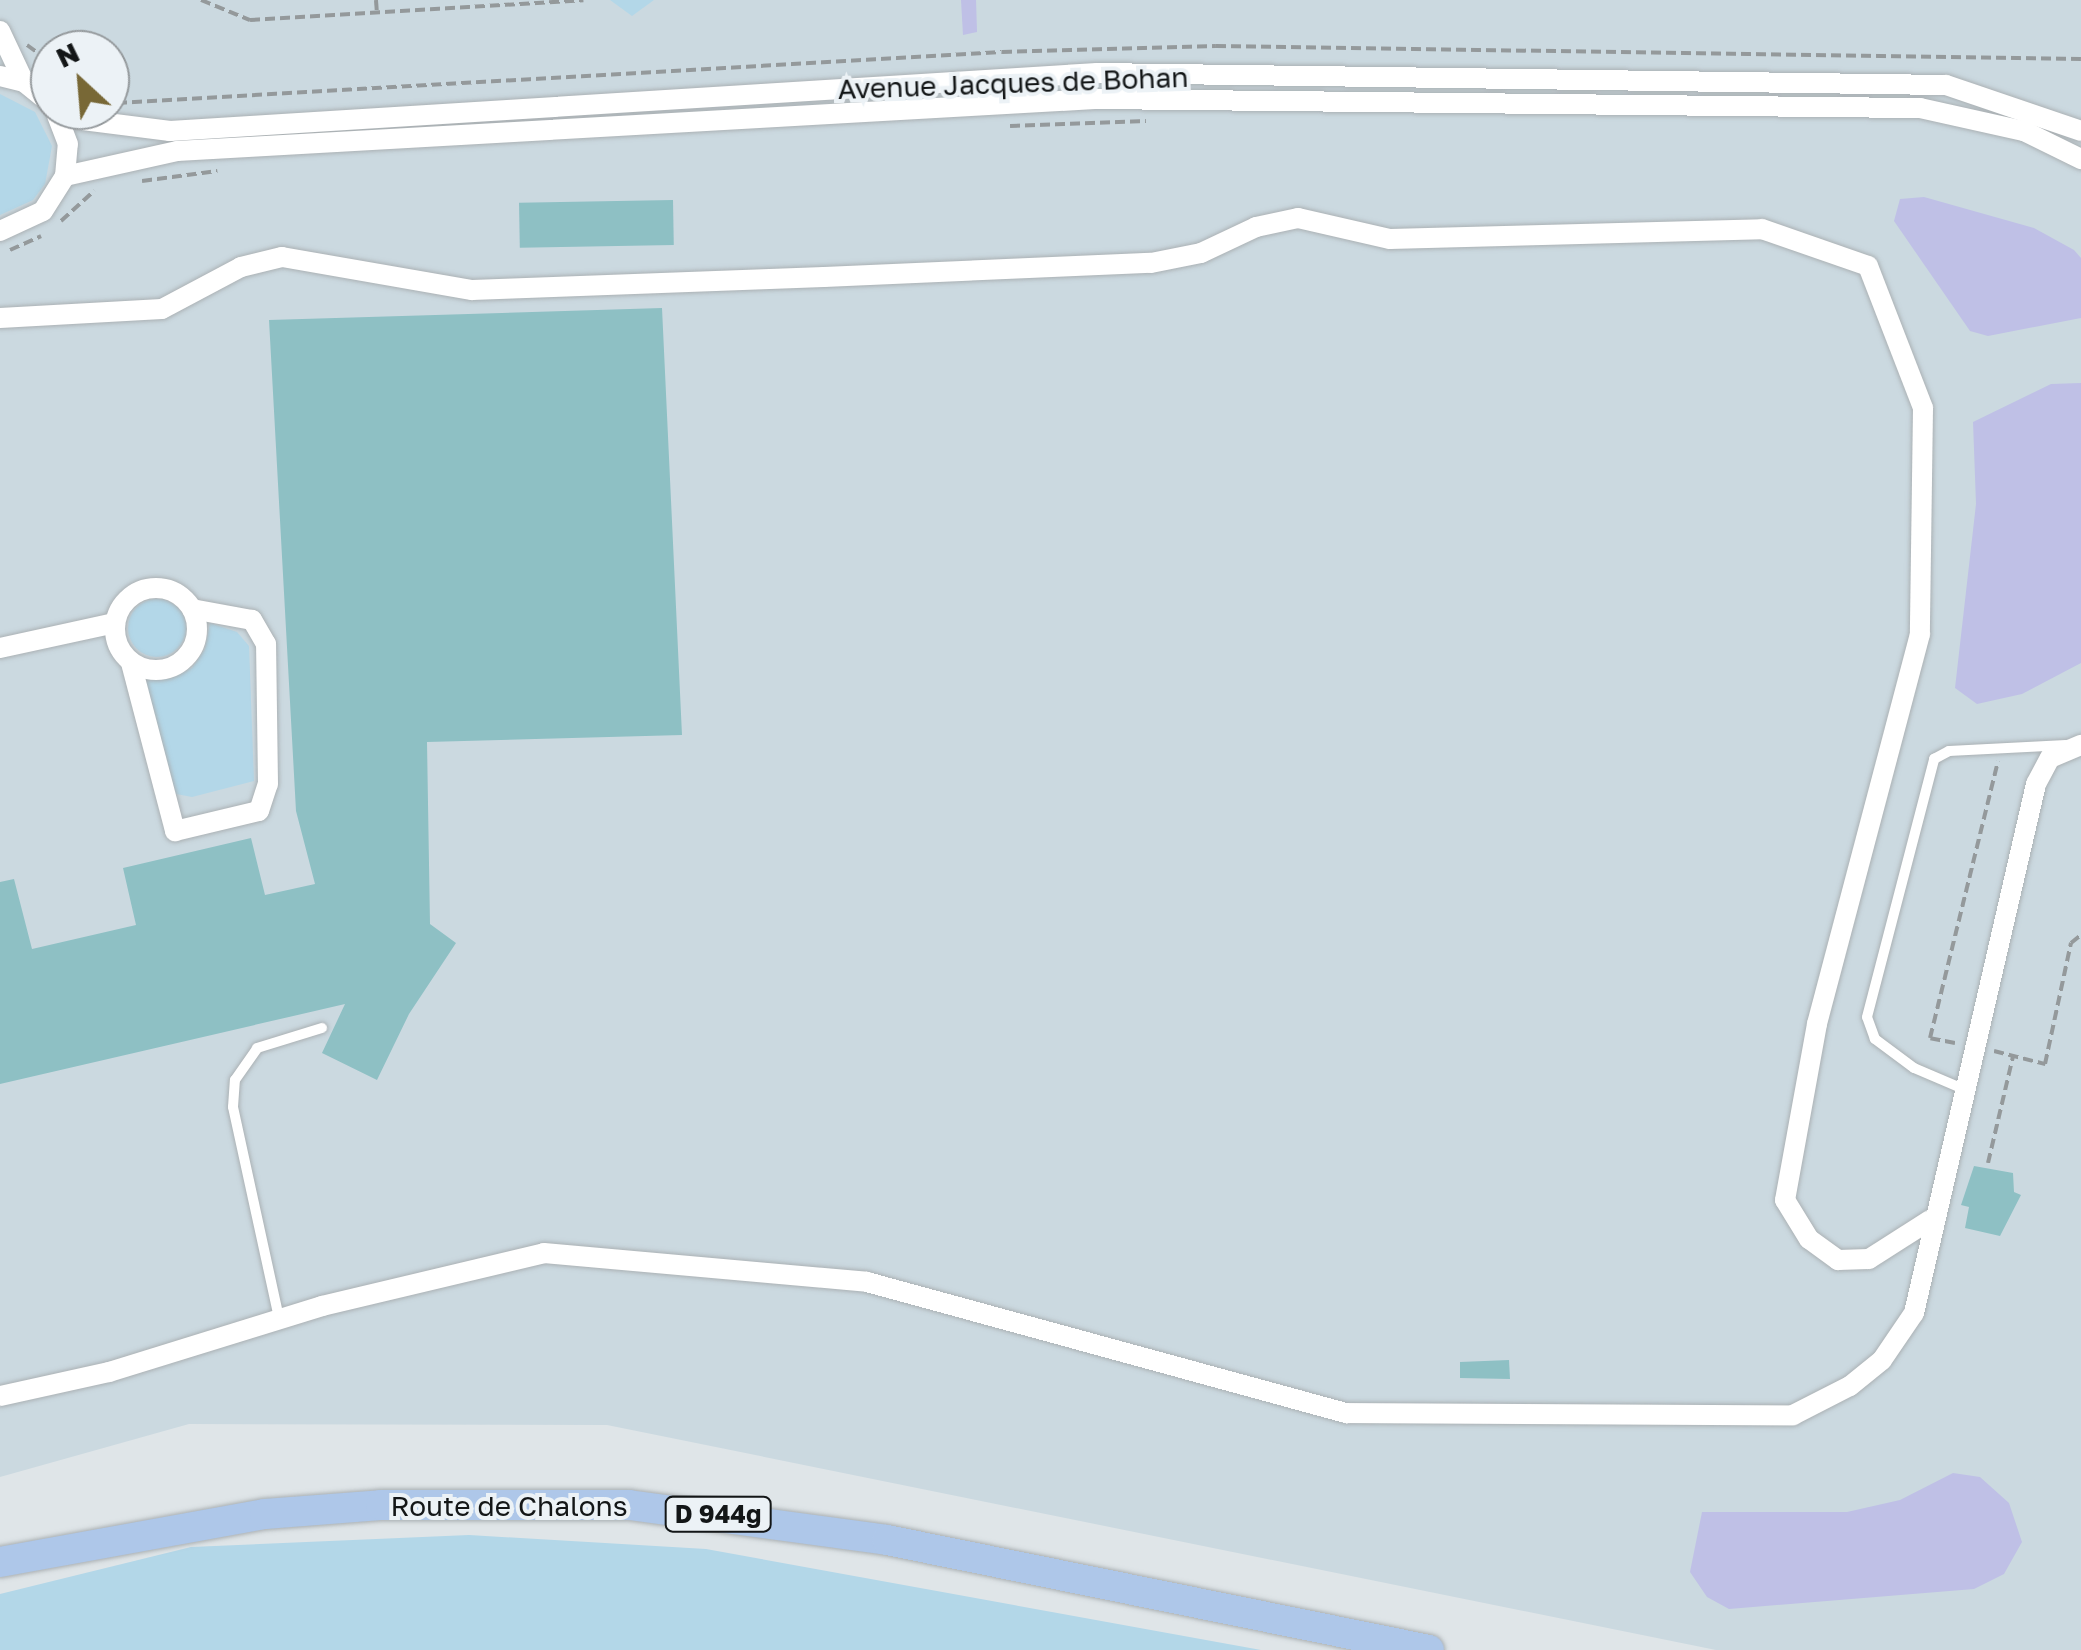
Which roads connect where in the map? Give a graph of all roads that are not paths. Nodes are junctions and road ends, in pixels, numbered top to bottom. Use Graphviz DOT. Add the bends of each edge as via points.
graph roads {
  1 [pos="0,31"];
  2 [pos="0,76"];
  3 [pos="24,82"];
  4 [pos="30,87"];
  5 [pos="130,124"];
  6 [pos="63,130"];
  7 [pos="2081,131"];
  8 [pos="2081,159"];
  9 [pos="65,176"];
  10 [pos="0,230"];
  11 [pos="0,318"];
  12 [pos="192,609"];
  13 [pos="115,623"];
  14 [pos="0,648"];
  15 [pos="132,662"];
  16 [pos="2079,745"];
  17 [pos="322,1028"];
  18 [pos="1961,1088"];
  19 [pos="1930,1220"];
  20 [pos="279,1319"];
  21 [pos="0,1396"];
  22 [pos="0,1562"];
  23 [pos="1429,1650"];
  1 -- 3 [label="street"];
  2 -- 3 [label="street"];
  3 -- 4 [label="street"];
  5 -- 7 [label="street, Avenue Jacques de Bohan" via="170,131 1097,74 1946,86"];
  6 -- 9 [label="street"];
  8 -- 9 [label="street, Avenue Jacques de Bohan" via="2024,131 1920,108 1095,100 177,151"];
  9 -- 10 [label="street" via="43,211"];
  11 -- 19 [label="street" via="162,309 241,266 282,257 472,290 824,277 1151,263 1202,253 1256,227 1298,218 1390,238 1762,230 1868,266 1923,408 1920,634 1817,1024 1785,1200 1809,1239 1838,1260 1869,1258"];
  12 -- 13 [label="street" via="179,595 153,588 128,599"];
  12 -- 15 [label="street" via="197,636 184,660 158,671"];
  12 -- 15 [label="street" via="252,620 266,644 268,784 259,811 175,832"];
  13 -- 14 [label="street"];
  13 -- 15 [label="street" via="117,645"];
  16 -- 18 [label="street" via="2050,758 2036,784"];
  16 -- 18 [label="lane" via="1950,751 1934,758 1867,1017 1875,1039 1914,1068"];
  17 -- 20 [label="lane" via="257,1048 236,1080 233,1107"];
  18 -- 19 [label="street"];
  19 -- 20 [label="street" via="1914,1313 1882,1360 1793,1416 1346,1413 867,1282 544,1253"];
  20 -- 21 [label="street" via="109,1372"];
  22 -- 23 [label="main road, Route de Chalons / D 944g" via="265,1514 382,1505 629,1505 887,1540"];
}
